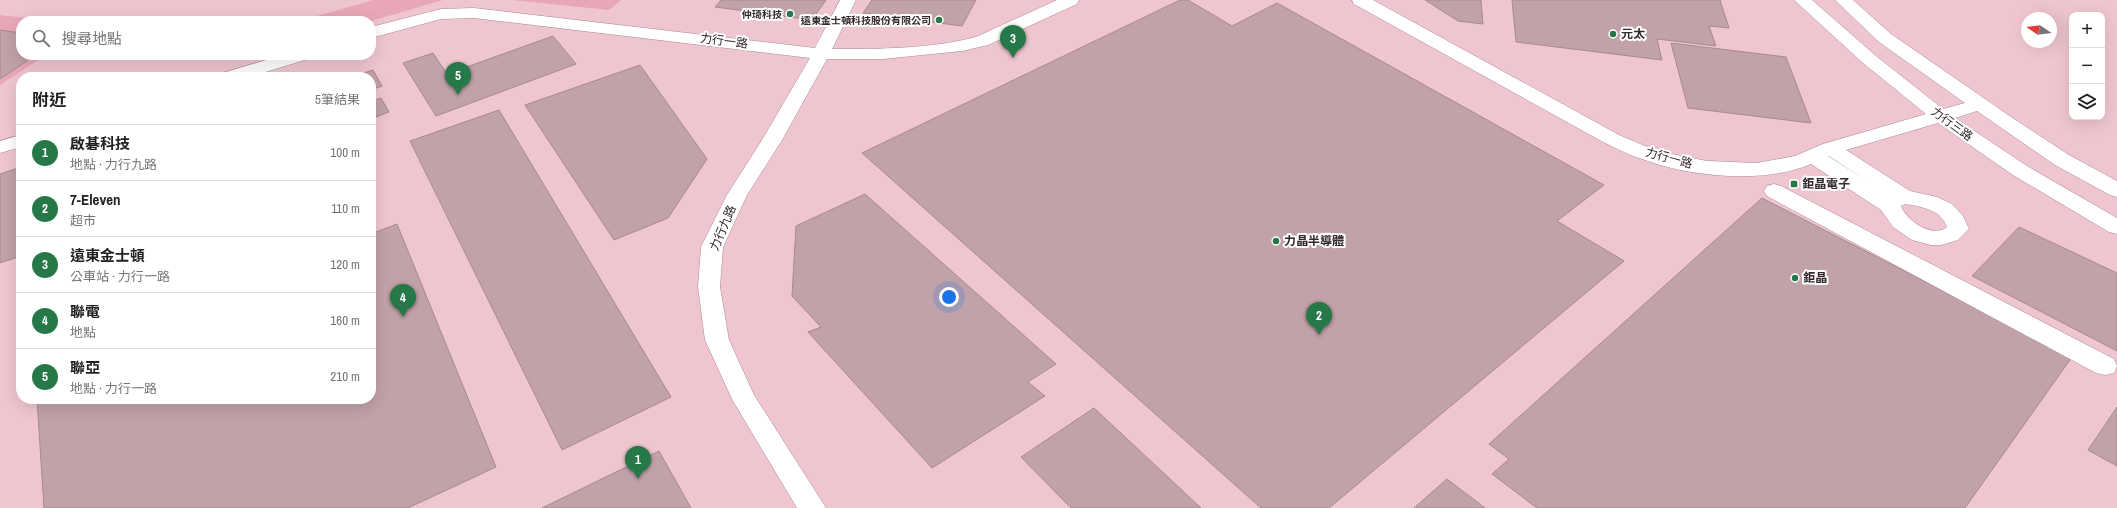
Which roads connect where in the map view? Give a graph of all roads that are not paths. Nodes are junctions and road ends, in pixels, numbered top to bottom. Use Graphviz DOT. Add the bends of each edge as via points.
graph roads {
  1 [pos="848,0"];
  2 [pos="1071,0"];
  3 [pos="1360,0"];
  4 [pos="1802,0"];
  5 [pos="1843,0"];
  6 [pos="376,32"];
  7 [pos="820,54"];
  8 [pos="286,60"];
  9 [pos="246,72"];
  10 [pos="1981,104"];
  11 [pos="1940,116"];
  12 [pos="16,142"];
  13 [pos="0,147"];
  14 [pos="1821,152"];
  15 [pos="2117,190"];
  16 [pos="1774,191"];
  17 [pos="1898,201"];
  18 [pos="2117,227"];
  19 [pos="1915,232"];
  20 [pos="1887,251"];
  21 [pos="2105,366"];
  22 [pos="812,508"];
  1 -- 7 [label="street, 力行九路"];
  2 -- 7 [label="street, 力行一路" via="982,41 962,46 883,54"];
  3 -- 14 [label="street, 力行一路" via="1612,139 1652,156 1707,168 1757,170 1800,161"];
  4 -- 11 [label="street, 力行三路" via="1839,34"];
  5 -- 10 [label="street" via="1885,38"];
  6 -- 7 [label="street, 力行一路" via="440,14 474,13"];
  7 -- 22 [label="street, 力行九路" via="772,140 737,195 712,247 709,287 717,340 738,386"];
  8 -- 9 [label="street"];
  10 -- 11 [label="street, 力行一路"];
  10 -- 15 [label="street" via="2062,160"];
  11 -- 14 [label="street, 力行一路"];
  11 -- 18 [label="street, 力行三路" via="1990,151"];
  12 -- 13 [label="street"];
  14 -- 17 [label="street"];
  16 -- 20 [label="street"];
  17 -- 19 [label="street" via="1891,213"];
  17 -- 19 [label="street" via="1928,201 1940,206 1957,222 1958,229 1954,234 1945,237"];
  19 -- 20 [label="street"];
  20 -- 21 [label="street"];
}
